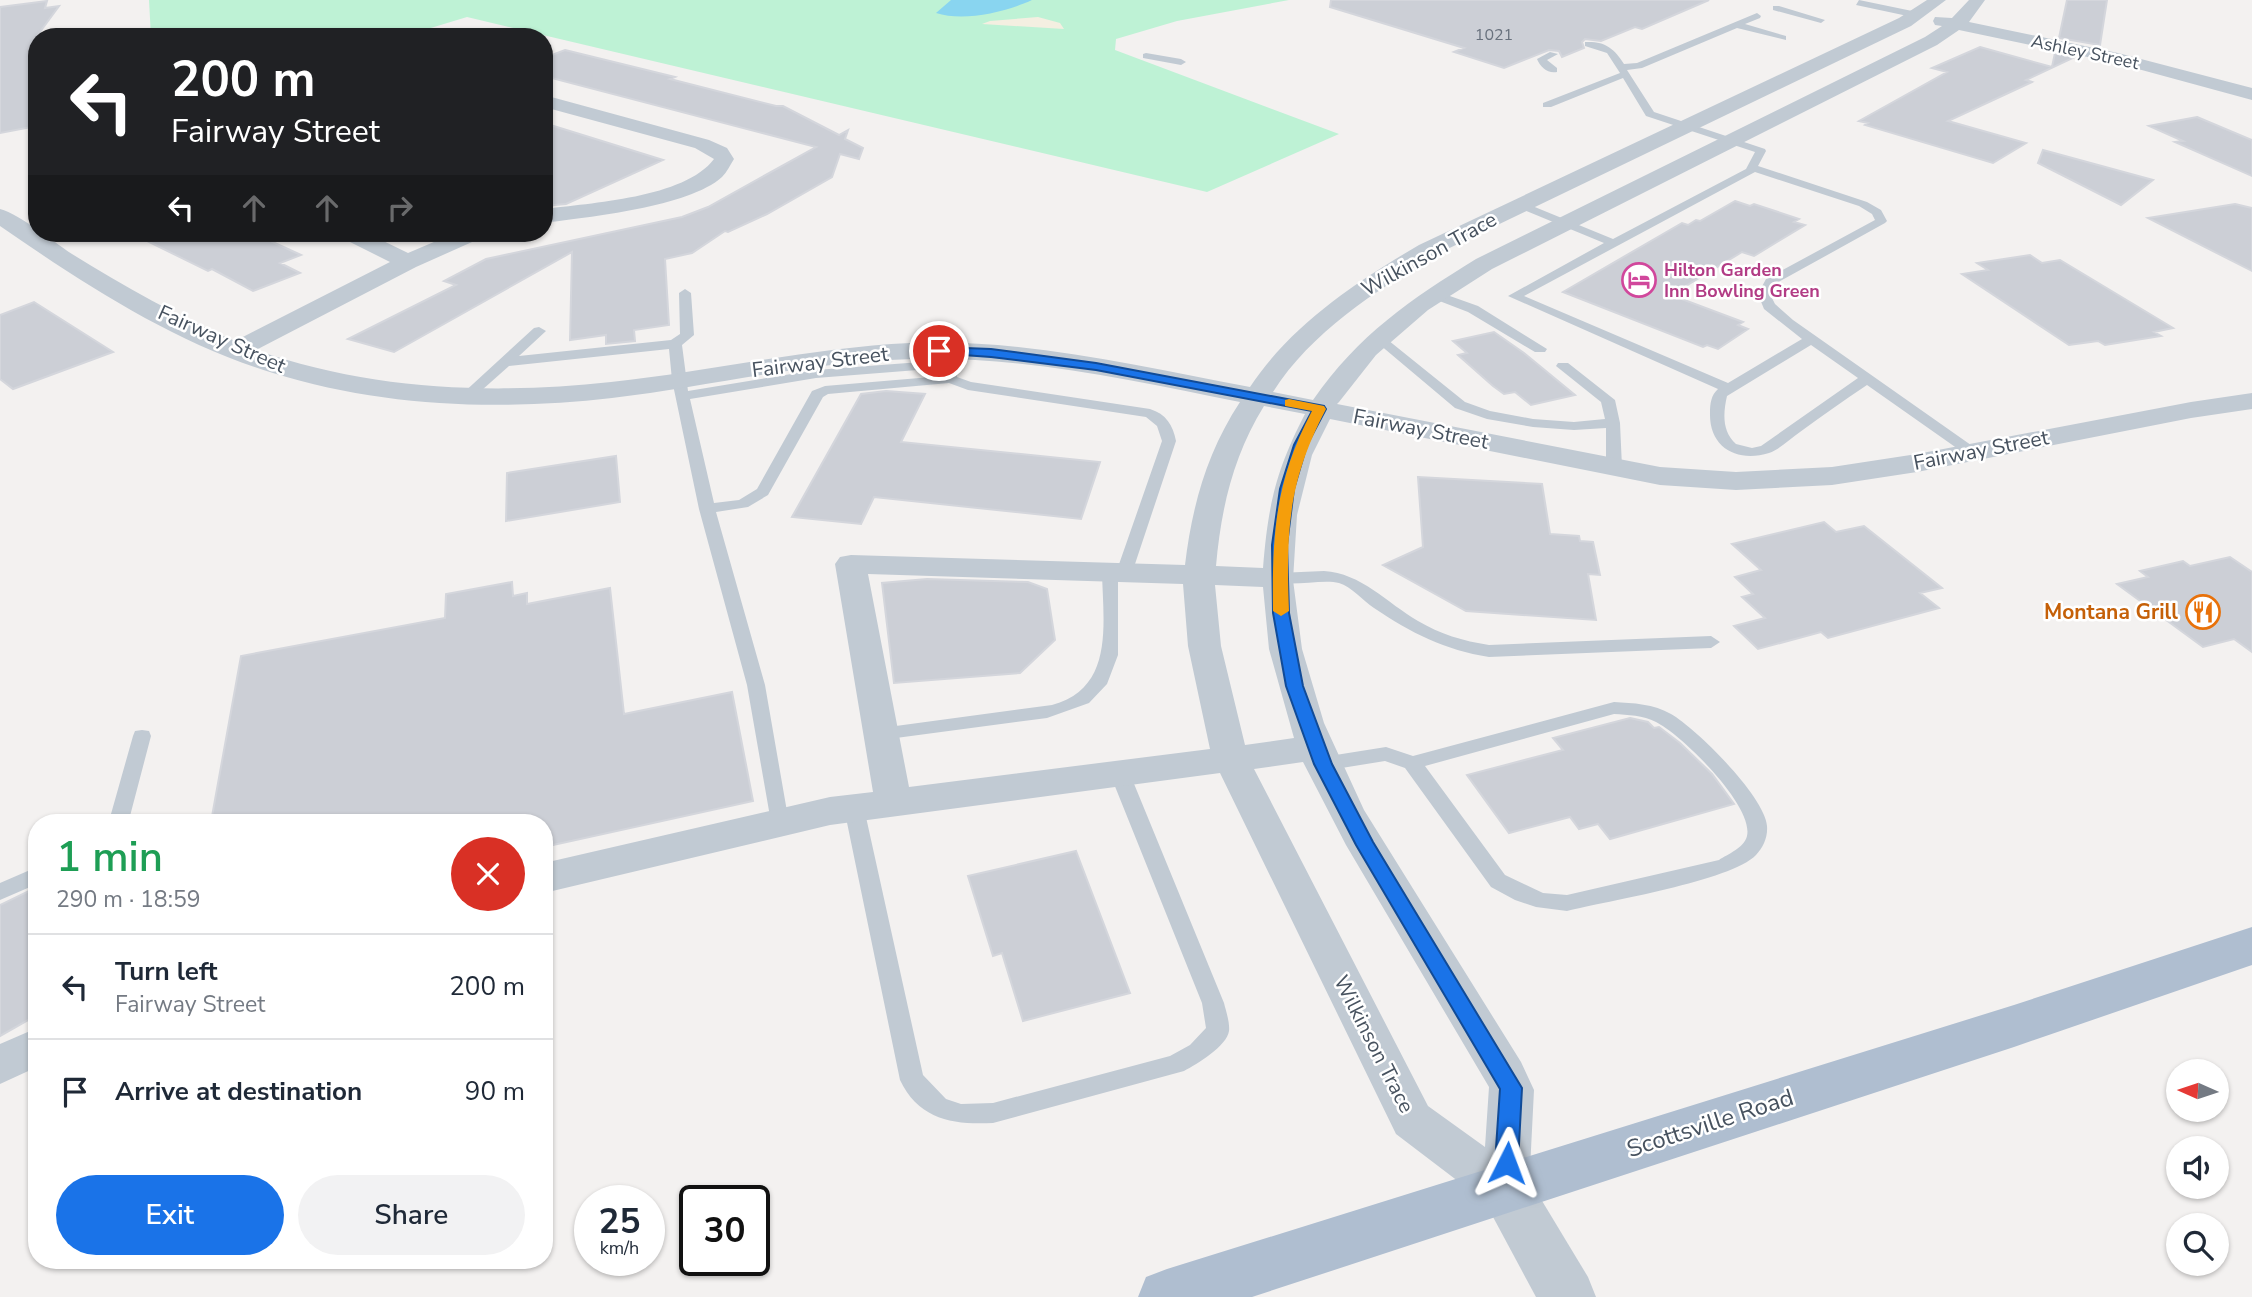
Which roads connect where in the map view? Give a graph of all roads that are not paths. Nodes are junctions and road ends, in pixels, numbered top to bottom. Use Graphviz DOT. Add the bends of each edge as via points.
graph roads {
  1 [pos="1797,0"];
  2 [pos="1977,0"];
  3 [pos="1859,3"];
  4 [pos="1927,8"];
  5 [pos="1757,16"];
  6 [pos="1821,20"];
  7 [pos="1956,24"];
  8 [pos="1737,25"];
  9 [pos="1783,38"];
  10 [pos="1588,44"];
  11 [pos="1553,54"];
  12 [pos="1146,56"];
  13 [pos="1181,62"];
  14 [pos="1554,70"];
  15 [pos="1623,71"];
  16 [pos="2252,94"];
  17 [pos="553,103"];
  18 [pos="1548,105"];
  19 [pos="1685,127"];
  20 [pos="1731,142"];
  21 [pos="1752,167"];
  22 [pos="1521,205"];
  23 [pos="553,214"];
  24 [pos="0,216"];
  25 [pos="1565,223"];
  26 [pos="28,235"];
  27 [pos="38,242"];
  28 [pos="368,242"];
  29 [pos="453,242"];
  30 [pos="1614,243"];
  31 [pos="408,262"];
  32 [pos="685,293"];
  33 [pos="1433,293"];
  34 [pos="539,331"];
  35 [pos="1378,336"];
  36 [pos="1812,339"];
  37 [pos="675,344"];
  38 [pos="1540,349"];
  39 [pos="236,351"];
  40 [pos="505,362"];
  41 [pos="953,365"];
  42 [pos="1563,366"];
  43 [pos="1867,378"];
  44 [pos="681,388"];
  45 [pos="1728,388"];
  46 [pos="468,395"];
  47 [pos="1255,397"];
  48 [pos="2252,401"];
  49 [pos="1320,409"];
  50 [pos="1613,423"];
  51 [pos="1973,453"];
  52 [pos="1614,467"];
  53 [pos="707,509"];
  54 [pos="1117,573"];
  55 [pos="1199,577"];
  56 [pos="1278,578"];
  57 [pos="1711,642"];
  58 [pos="881,734"];
  59 [pos="142,736"];
  60 [pos="1320,756"];
  61 [pos="1231,759"];
  62 [pos="1412,763"];
  63 [pos="1120,774"];
  64 [pos="893,803"];
  65 [pos="854,807"];
  66 [pos="121,814"];
  67 [pos="779,823"];
  68 [pos="553,876"];
  69 [pos="28,879"];
  70 [pos="0,891"];
  71 [pos="2252,946"];
  72 [pos="28,1051"];
  73 [pos="0,1065"];
  74 [pos="1505,1189"];
  75 [pos="1167,1297"];
  76 [pos="1567,1297"];
  1 -- 6 [label="lane" via="1773,10"];
  2 -- 7 [label="street, Wilkinson Trace"];
  3 -- 4 [label="lane"];
  4 -- 7 [label="street, Ashley Street"];
  4 -- 19 [label="street, Wilkinson Trace"];
  5 -- 8 [label="lane"];
  7 -- 16 [label="street, Ashley Street" via="2118,58"];
  7 -- 20 [label="street, Wilkinson Trace" via="1888,64"];
  8 -- 9 [label="lane"];
  8 -- 15 [label="lane"];
  10 -- 15 [label="lane" via="1611,51"];
  11 -- 14 [label="lane" via="1542,59"];
  12 -- 13 [label="lane"];
  15 -- 18 [label="lane"];
  15 -- 19 [label="lane" via="1650,114"];
  17 -- 23 [label="street" via="702,144 720,152 724,159 710,175 664,195"];
  19 -- 20 [label="lane"];
  19 -- 22 [label="street, Wilkinson Trace"];
  20 -- 21 [label="lane" via="1761,151"];
  20 -- 25 [label="street, Wilkinson Trace"];
  21 -- 30 [label="lane"];
  21 -- 36 [label="lane" via="1863,204 1877,212 1881,221 1770,282 1764,295 1769,306"];
  22 -- 25 [label="lane"];
  22 -- 47 [label="street, Wilkinson Trace" via="1400,265 1349,298 1303,338"];
  24 -- 26 [label="street, Fairway Street"];
  25 -- 30 [label="lane"];
  25 -- 33 [label="street, Wilkinson Trace"];
  27 -- 39 [label="street, Fairway Street"];
  28 -- 31 [label="street"];
  29 -- 31 [label="street"];
  30 -- 45 [label="lane" via="1514,296"];
  31 -- 39 [label="street"];
  32 -- 37 [label="lane" via="687,335"];
  33 -- 35 [label="street, Wilkinson Trace"];
  33 -- 38 [label="lane" via="1473,309"];
  34 -- 40 [label="lane"];
  35 -- 49 [label="street, Wilkinson Trace"];
  35 -- 50 [label="lane" via="1460,405 1487,415 1574,426"];
  36 -- 43 [label="lane"];
  36 -- 45 [label="lane"];
  37 -- 40 [label="lane"];
  37 -- 44 [label="lane"];
  39 -- 46 [label="street, Fairway Street" via="284,369 344,382"];
  40 -- 46 [label="lane"];
  41 -- 44 [label="street, Fairway Street" via="849,356"];
  41 -- 47 [label="street, Fairway Street" via="1025,356"];
  41 -- 53 [label="lane" via="817,394 762,492 743,504"];
  41 -- 54 [label="lane" via="968,386 1150,413 1161,419 1169,441"];
  42 -- 50 [label="lane" via="1608,400"];
  43 -- 45 [label="lane" via="1766,449 1751,454 1733,451 1721,439 1716,407 1720,394"];
  43 -- 51 [label="lane"];
  44 -- 46 [label="street, Fairway Street"];
  44 -- 53 [label="lane"];
  47 -- 49 [label="street, Fairway Street"];
  47 -- 55 [label="street, Wilkinson Trace" via="1218,473 1208,507"];
  48 -- 51 [label="street, Fairway Street"];
  49 -- 52 [label="street, Fairway Street"];
  49 -- 56 [label="street, Wilkinson Trace" via="1300,445 1287,489"];
  50 -- 52 [label="lane"];
  51 -- 52 [label="street, Fairway Street" via="1786,480 1660,476"];
  53 -- 67 [label="lane" via="756,685"];
  54 -- 55 [label="street"];
  54 -- 58 [label="lane" via="1105,673 1088,696 1047,712"];
  54 -- 58 [label="street" via="851,564"];
  55 -- 56 [label="street"];
  55 -- 61 [label="street, Wilkinson Trace" via="1206,658"];
  56 -- 57 [label="lane" via="1349,581 1428,636 1458,648 1489,651"];
  56 -- 60 [label="street, Wilkinson Trace" via="1294,686"];
  58 -- 64 [label="street"];
  59 -- 66 [label="lane"];
  60 -- 61 [label="street"];
  60 -- 62 [label="lane" via="1386,754"];
  60 -- 74 [label="street, Wilkinson Trace" via="1365,845 1511,1088"];
  61 -- 63 [label="street"];
  61 -- 74 [label="street, Wilkinson Trace" via="1412,1120"];
  62 -- 62 [label="lane" via="1498,881 1543,901 1567,903 1724,866 1756,842 1757,822 1742,796 1684,730 1637,709 1615,708"];
  63 -- 64 [label="street"];
  63 -- 65 [label="lane" via="1213,1003 1217,1031 1198,1052 1176,1064 993,1113 961,1114 938,1107 912,1080"];
  64 -- 65 [label="street"];
  65 -- 67 [label="street"];
  67 -- 68 [label="street"];
  69 -- 70 [label="lane"];
  71 -- 74 [label="main road, Scottsville Road"];
  72 -- 73 [label="street"];
  74 -- 75 [label="main road, Scottsville Road"];
  74 -- 76 [label="street"];
}
